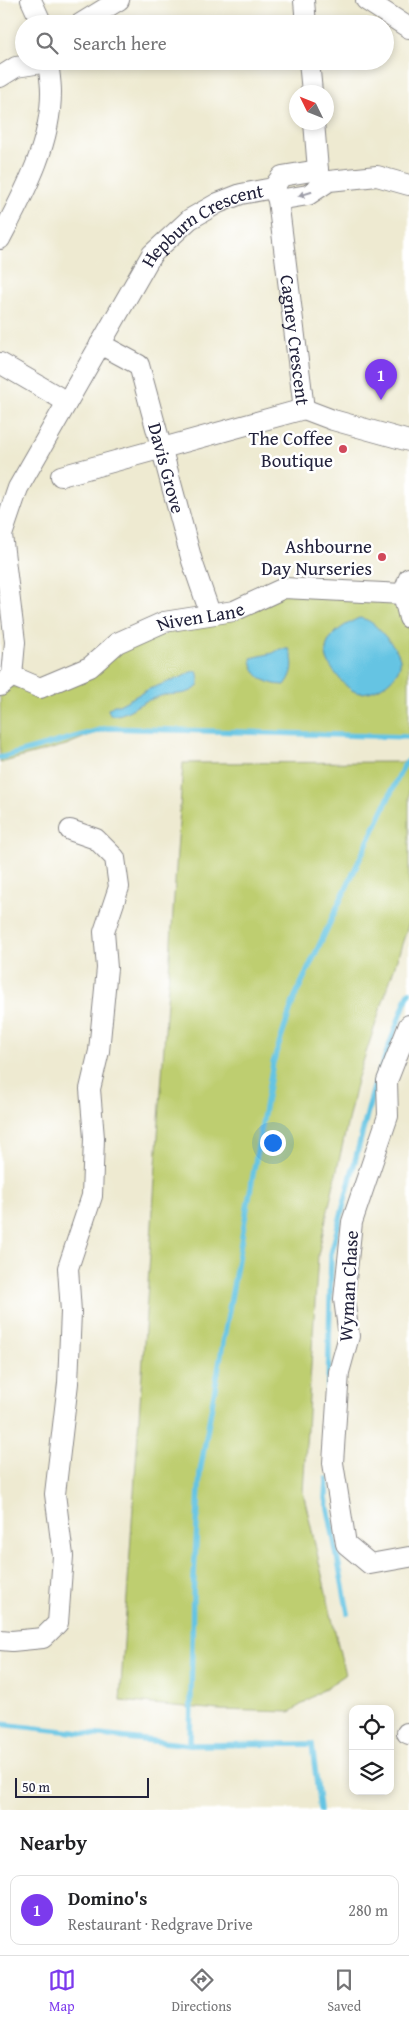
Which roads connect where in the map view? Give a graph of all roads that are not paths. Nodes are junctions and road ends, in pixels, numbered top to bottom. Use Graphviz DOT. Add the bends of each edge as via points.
graph roads {
  1 [pos="31,0"];
  2 [pos="119,0"];
  3 [pos="295,0"];
  4 [pos="305,0"];
  5 [pos="366,0"];
  6 [pos="38,15"];
  7 [pos="95,15"];
  8 [pos="306,15"];
  9 [pos="389,15"];
  10 [pos="394,18"];
  11 [pos="409,28"];
  12 [pos="15,68"];
  13 [pos="49,70"];
  14 [pos="310,70"];
  15 [pos="0,77"];
  16 [pos="311,85"];
  17 [pos="315,130"];
  18 [pos="324,176"];
  19 [pos="409,185"];
  20 [pos="276,194"];
  21 [pos="0,239"];
  22 [pos="100,344"];
  23 [pos="0,362"];
  24 [pos="67,402"];
  25 [pos="304,409"];
  26 [pos="408,437"];
  27 [pos="160,449"];
  28 [pos="61,476"];
  29 [pos="406,586"];
  30 [pos="210,613"];
  31 [pos="409,618"];
  32 [pos="6,681"];
  33 [pos="70,830"];
  34 [pos="409,1025"];
  35 [pos="409,1557"];
  36 [pos="0,1640"];
  1 -- 6 [label="street"];
  2 -- 7 [label="street"];
  3 -- 4 [label="street"];
  4 -- 8 [label="street"];
  5 -- 9 [label="street"];
  10 -- 11 [label="street"];
  12 -- 15 [label="street"];
  13 -- 21 [label="street" via="48,128 30,182"];
  14 -- 16 [label="street"];
  17 -- 18 [label="street"];
  18 -- 19 [label="street, Hepburn Crescent" via="376,176"];
  18 -- 20 [label="street, Hepburn Crescent" via="282,176"];
  20 -- 22 [label="street, Hepburn Crescent" via="241,194 190,219 152,254"];
  20 -- 25 [label="street, Cagney Crescent"];
  22 -- 24 [label="street, Hepburn Crescent"];
  22 -- 27 [label="street, Davis Grove" via="139,365"];
  23 -- 24 [label="street"];
  24 -- 32 [label="street, Hepburn Crescent" via="18,488 2,535 16,642"];
  25 -- 26 [label="street" via="333,420"];
  25 -- 27 [label="street, Cagney Crescent"];
  27 -- 28 [label="street, Cagney Crescent"];
  27 -- 30 [label="street, Davis Grove"];
  29 -- 30 [label="street, Niven Lane" via="284,588 234,611"];
  29 -- 31 [label="street"];
  30 -- 32 [label="street, Niven Lane" via="164,622 117,643 90,667 40,688"];
  33 -- 36 [label="street" via="96,839 115,858 119,887 104,932 107,968 99,1051 90,1089 94,1138 92,1196 68,1268 71,1312 68,1383 55,1494 63,1556 58,1622 44,1638"];
  34 -- 35 [label="street, Wyman Chase" via="387,1081 388,1116 352,1222 344,1299 349,1336 339,1372 333,1462 346,1544 370,1564"];
}
